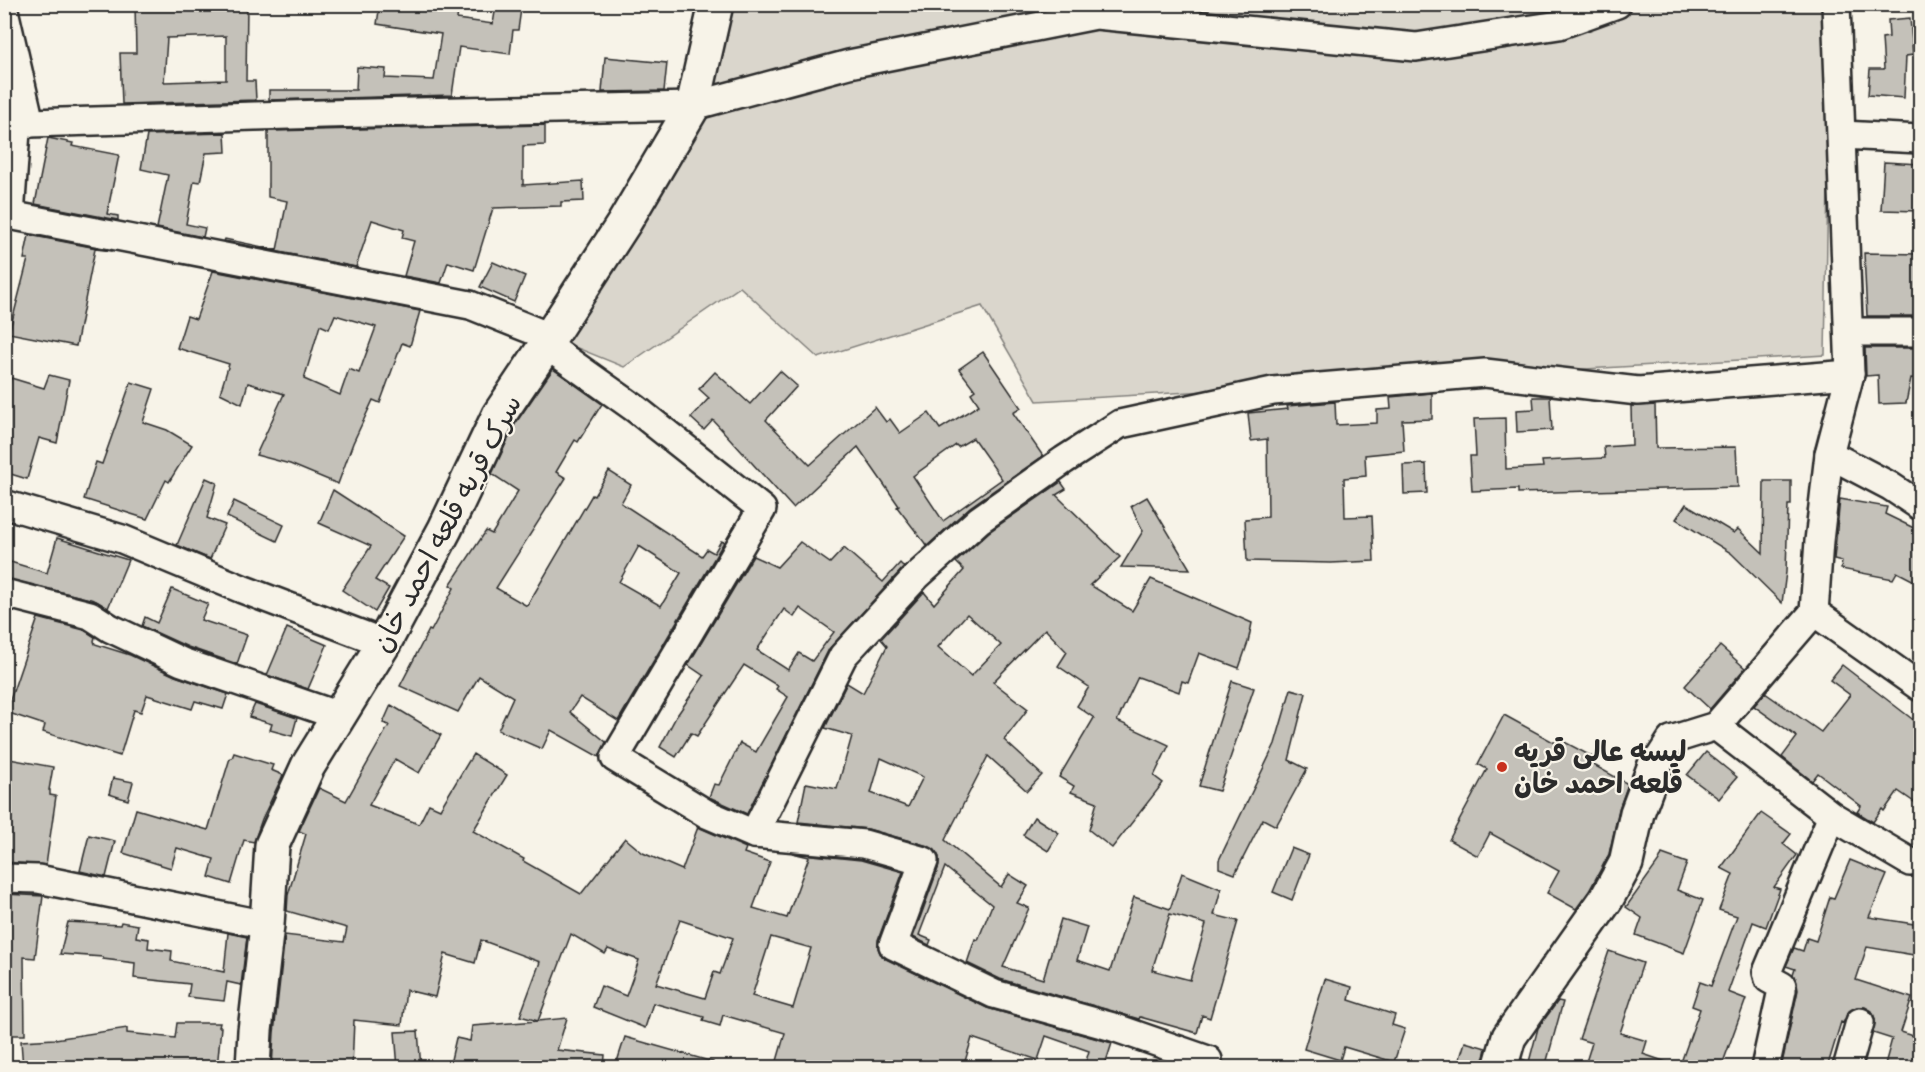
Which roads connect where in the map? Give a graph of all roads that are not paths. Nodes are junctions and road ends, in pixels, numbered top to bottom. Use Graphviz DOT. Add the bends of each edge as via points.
graph roads {
  1 [pos="716,4"];
  2 [pos="1617,4"];
  3 [pos="1836,4"];
  4 [pos="4,10"];
  5 [pos="693,106"];
  6 [pos="17,117"];
  7 [pos="1842,135"];
  8 [pos="1920,139"];
  9 [pos="7,215"];
  10 [pos="1849,332"];
  11 [pos="1920,332"];
  12 [pos="548,341"];
  13 [pos="1850,374"];
  14 [pos="1829,454"];
  15 [pos="1890,486"];
  16 [pos="1920,488"];
  17 [pos="4,504"];
  18 [pos="1920,506"];
  19 [pos="4,593"];
  20 [pos="1815,612"];
  21 [pos="384,643"];
  22 [pos="1920,687"];
  23 [pos="339,716"];
  24 [pos="1716,726"];
  25 [pos="1655,765"];
  26 [pos="1832,816"];
  27 [pos="754,834"];
  28 [pos="1910,862"];
  29 [pos="4,878"];
  30 [pos="267,925"];
  31 [pos="1860,1022"];
  32 [pos="253,1068"];
  33 [pos="1204,1068"];
  34 [pos="1500,1068"];
  35 [pos="1765,1068"];
  36 [pos="1847,1068"];
  1 -- 5 [label="street, سرک قریه قلعه احمد خان"];
  2 -- 5 [label="street" via="1559,25 1416,47 1096,15 849,64"];
  3 -- 7 [label="street"];
  4 -- 6 [label="street"];
  5 -- 6 [label="street"];
  5 -- 12 [label="street, سرک قریه قلعه احمد خان"];
  6 -- 9 [label="street"];
  7 -- 8 [label="street"];
  7 -- 10 [label="street"];
  9 -- 12 [label="street" via="470,305"];
  10 -- 11 [label="street"];
  10 -- 13 [label="street"];
  12 -- 21 [label="street, سرک قریه قلعه احمد خان" via="499,415"];
  12 -- 27 [label="street" via="762,509 615,758 707,814"];
  13 -- 14 [label="street"];
  13 -- 27 [label="street" via="1638,391 1485,373 1273,391 1120,424 979,519 917,576 843,656"];
  14 -- 15 [label="street"];
  14 -- 20 [label="street"];
  15 -- 16 [label="street"];
  15 -- 18 [label="street"];
  17 -- 21 [label="street" via="122,539"];
  19 -- 23 [label="street" via="90,615 182,662"];
  20 -- 22 [label="street"];
  20 -- 24 [label="street"];
  21 -- 23 [label="street, سرک قریه قلعه احمد خان"];
  23 -- 30 [label="street, سرک قریه قلعه احمد خان" via="308,766 272,845"];
  24 -- 25 [label="street" via="1671,740"];
  24 -- 26 [label="street"];
  25 -- 34 [label="street" via="1637,813 1626,863 1607,898 1509,1037"];
  26 -- 28 [label="street"];
  26 -- 35 [label="street" via="1767,972 1782,990"];
  27 -- 33 [label="street" via="864,844 924,861 893,945 994,994 1113,1027 1208,1060"];
  29 -- 30 [label="street" via="38,879"];
  30 -- 32 [label="street, سرک قریه قلعه احمد خان"];
  31 -- 36 [label="street"];
}
